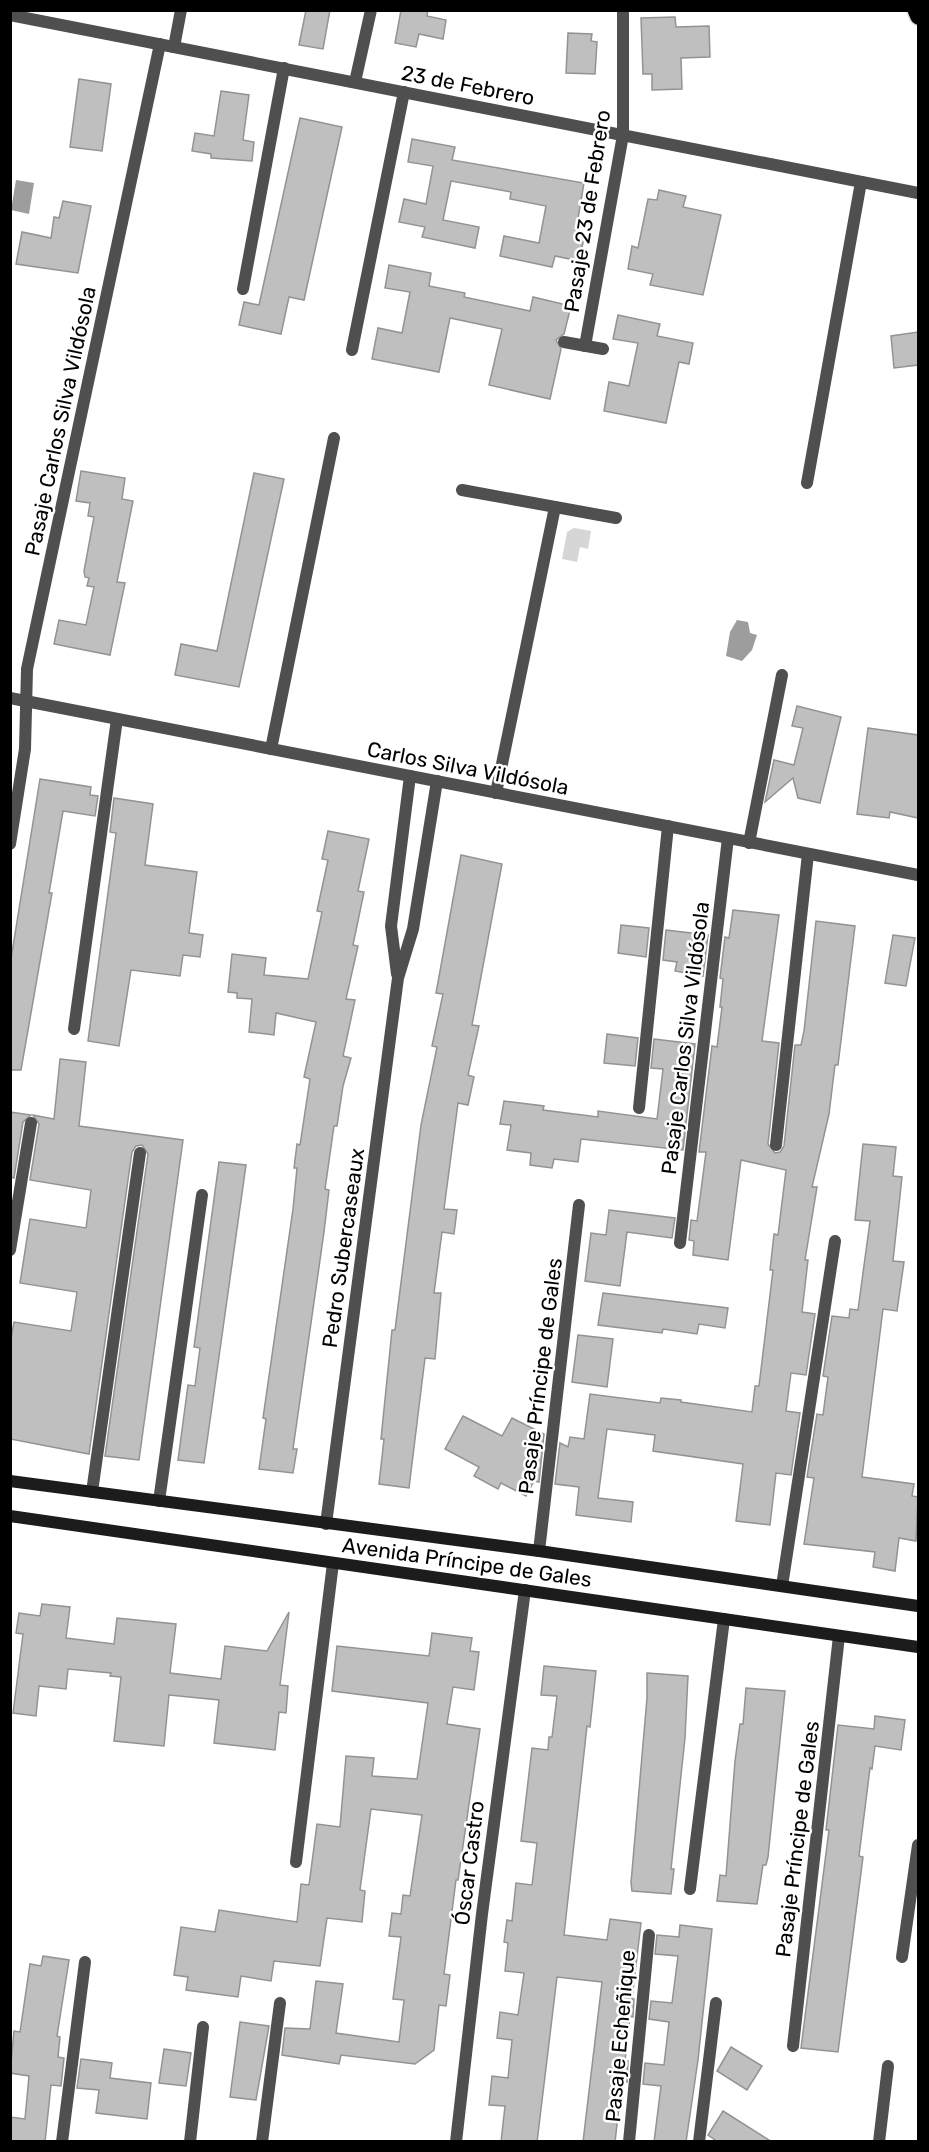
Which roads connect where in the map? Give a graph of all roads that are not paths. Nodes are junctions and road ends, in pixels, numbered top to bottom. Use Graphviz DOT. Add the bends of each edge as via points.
graph roads {
  1 [pos="181,10"];
  2 [pos="371,10"];
  3 [pos="623,10"];
  4 [pos="915,10"];
  5 [pos="10,15"];
  6 [pos="918,17"];
  7 [pos="160,44"];
  8 [pos="174,47"];
  9 [pos="284,68"];
  10 [pos="355,82"];
  11 [pos="404,92"];
  12 [pos="623,135"];
  13 [pos="861,182"];
  14 [pos="918,193"];
  15 [pos="243,289"];
  16 [pos="564,342"];
  17 [pos="585,345"];
  18 [pos="603,349"];
  19 [pos="352,350"];
  20 [pos="334,438"];
  21 [pos="807,483"];
  22 [pos="462,490"];
  23 [pos="555,507"];
  24 [pos="616,518"];
  25 [pos="782,675"];
  26 [pos="10,698"];
  27 [pos="28,701"];
  28 [pos="117,719"];
  29 [pos="271,749"];
  30 [pos="410,776"];
  31 [pos="437,781"];
  32 [pos="496,793"];
  33 [pos="668,826"];
  34 [pos="728,838"];
  35 [pos="749,843"];
  36 [pos="10,844"];
  37 [pos="808,854"];
  38 [pos="918,875"];
  39 [pos="398,978"];
  40 [pos="74,1029"];
  41 [pos="639,1108"];
  42 [pos="31,1124"];
  43 [pos="776,1145"];
  44 [pos="140,1153"];
  45 [pos="202,1195"];
  46 [pos="579,1205"];
  47 [pos="835,1241"];
  48 [pos="680,1243"];
  49 [pos="10,1250"];
  50 [pos="10,1481"];
  51 [pos="92,1492"];
  52 [pos="159,1501"];
  53 [pos="10,1516"];
  54 [pos="326,1524"];
  55 [pos="539,1551"];
  56 [pos="333,1563"];
  57 [pos="782,1586"];
  58 [pos="525,1590"];
  59 [pos="918,1606"];
  60 [pos="724,1619"];
  61 [pos="839,1636"];
  62 [pos="918,1647"];
  63 [pos="918,1845"];
  64 [pos="296,1862"];
  65 [pos="690,1889"];
  66 [pos="649,1935"];
  67 [pos="902,1957"];
  68 [pos="85,1962"];
  69 [pos="280,2003"];
  70 [pos="716,2003"];
  71 [pos="203,2026"];
  72 [pos="793,2046"];
  73 [pos="888,2066"];
  74 [pos="62,2142"];
  75 [pos="190,2142"];
  76 [pos="262,2142"];
  77 [pos="456,2142"];
  78 [pos="629,2142"];
  79 [pos="699,2142"];
  80 [pos="879,2142"];
  1 -- 8 [label="street"];
  2 -- 10 [label="street"];
  3 -- 12 [label="street, Pasaje 23 de Febrero"];
  4 -- 6 [label="main road"];
  5 -- 7 [label="street, 23 de Febrero"];
  7 -- 8 [label="street, 23 de Febrero"];
  7 -- 27 [label="street, Pasaje Carlos Silva Vildósola" via="27,669"];
  8 -- 9 [label="street, 23 de Febrero"];
  9 -- 10 [label="street, 23 de Febrero"];
  9 -- 15 [label="street"];
  10 -- 11 [label="street, 23 de Febrero"];
  11 -- 12 [label="street, 23 de Febrero"];
  11 -- 19 [label="street"];
  12 -- 13 [label="street, 23 de Febrero"];
  12 -- 17 [label="street, Pasaje 23 de Febrero"];
  13 -- 14 [label="street, 23 de Febrero"];
  13 -- 21 [label="street"];
  16 -- 17 [label="street, Pasaje 23 de Febrero"];
  17 -- 18 [label="street, Pasaje 23 de Febrero"];
  20 -- 29 [label="street"];
  22 -- 23 [label="street"];
  23 -- 24 [label="street"];
  23 -- 32 [label="street"];
  25 -- 35 [label="street"];
  26 -- 27 [label="street, Carlos Silva Vildósola"];
  27 -- 28 [label="street, Carlos Silva Vildósola"];
  27 -- 36 [label="street, Pasaje Carlos Silva Vildósola" via="25,749"];
  28 -- 29 [label="street, Carlos Silva Vildósola"];
  28 -- 40 [label="street"];
  29 -- 30 [label="street, Carlos Silva Vildósola"];
  30 -- 31 [label="street, Carlos Silva Vildósola"];
  30 -- 39 [label="street, Pedro Subercaseaux" via="391,926"];
  31 -- 32 [label="street, Carlos Silva Vildósola"];
  31 -- 39 [label="street, Pedro Subercaseaux" via="413,929"];
  32 -- 33 [label="street, Carlos Silva Vildósola"];
  33 -- 34 [label="street, Carlos Silva Vildósola"];
  33 -- 41 [label="street, Pasaje Carlos Silva Vildósola"];
  34 -- 35 [label="street, Carlos Silva Vildósola"];
  34 -- 48 [label="street, Pasaje Carlos Silva Vildósola"];
  35 -- 37 [label="street, Carlos Silva Vildósola"];
  37 -- 38 [label="street, Carlos Silva Vildósola"];
  37 -- 43 [label="street"];
  39 -- 54 [label="street, Pedro Subercaseaux"];
  42 -- 49 [label="street"];
  44 -- 51 [label="street"];
  45 -- 52 [label="street"];
  46 -- 55 [label="street, Pasaje Príncipe de Gales"];
  47 -- 57 [label="street"];
  50 -- 51 [label="main road, Avenida Príncipe de Gales"];
  51 -- 52 [label="main road, Avenida Príncipe de Gales"];
  52 -- 54 [label="main road, Avenida Príncipe de Gales"];
  53 -- 56 [label="main road, Avenida Príncipe de Gales"];
  54 -- 55 [label="main road, Avenida Príncipe de Gales"];
  55 -- 57 [label="main road, Avenida Príncipe de Gales"];
  56 -- 58 [label="main road, Avenida Príncipe de Gales"];
  56 -- 64 [label="street"];
  57 -- 59 [label="main road, Avenida Príncipe de Gales"];
  58 -- 60 [label="main road, Avenida Príncipe de Gales"];
  58 -- 77 [label="street, Óscar Castro"];
  60 -- 61 [label="main road, Avenida Príncipe de Gales"];
  60 -- 65 [label="street"];
  61 -- 62 [label="main road, Avenida Príncipe de Gales"];
  61 -- 72 [label="street, Pasaje Príncipe de Gales"];
  63 -- 67 [label="street"];
  66 -- 78 [label="street, Pasaje Echeñique"];
  68 -- 74 [label="street"];
  69 -- 76 [label="street"];
  70 -- 79 [label="street"];
  71 -- 75 [label="street"];
  73 -- 80 [label="street"];
}
